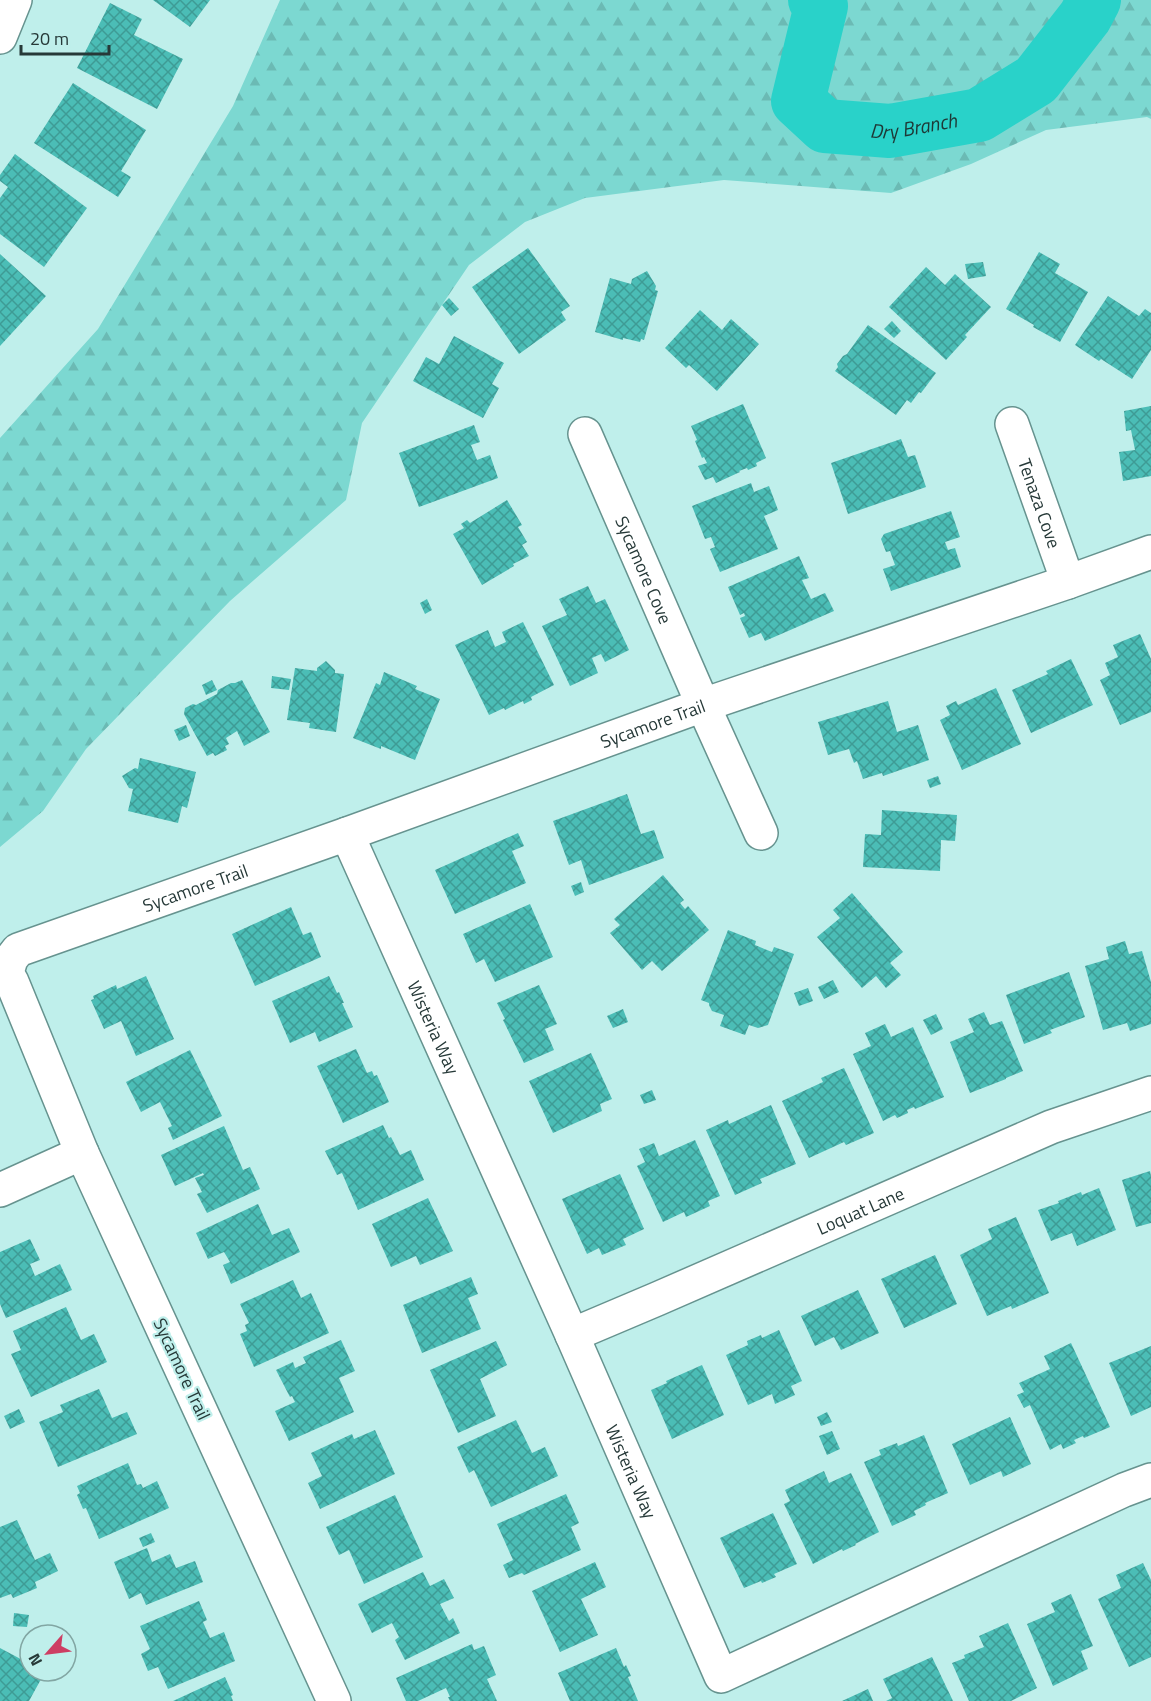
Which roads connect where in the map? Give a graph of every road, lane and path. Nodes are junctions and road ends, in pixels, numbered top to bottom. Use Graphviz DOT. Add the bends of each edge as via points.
graph roads {
  1 [pos="15,0"];
  2 [pos="0,37"];
  3 [pos="1012,424"];
  4 [pos="585,434"];
  5 [pos="1151,552"];
  6 [pos="1068,582"];
  7 [pos="703,705"];
  8 [pos="761,833"];
  9 [pos="347,834"];
  10 [pos="4,974"];
  11 [pos="1151,1093"];
  12 [pos="82,1153"];
  13 [pos="0,1190"];
  14 [pos="572,1335"];
  15 [pos="1151,1480"];
  16 [pos="334,1701"];
  1 -- 2 [label="street"];
  3 -- 6 [label="street, Tenaza Cove"];
  4 -- 7 [label="street, Sycamore Cove"];
  5 -- 6 [label="street, Sycamore Trail"];
  6 -- 7 [label="street, Sycamore Trail"];
  7 -- 8 [label="street, Sycamore Cove"];
  7 -- 9 [label="street, Sycamore Trail"];
  9 -- 10 [label="street, Sycamore Trail" via="18,950"];
  9 -- 14 [label="street, Wisteria Way"];
  10 -- 12 [label="street, Sycamore Trail" via="12,982"];
  11 -- 14 [label="street, Loquat Lane" via="1051,1127"];
  12 -- 13 [label="street"];
  12 -- 16 [label="street, Sycamore Trail"];
  14 -- 15 [label="street, Wisteria Way" via="721,1676"];
}
